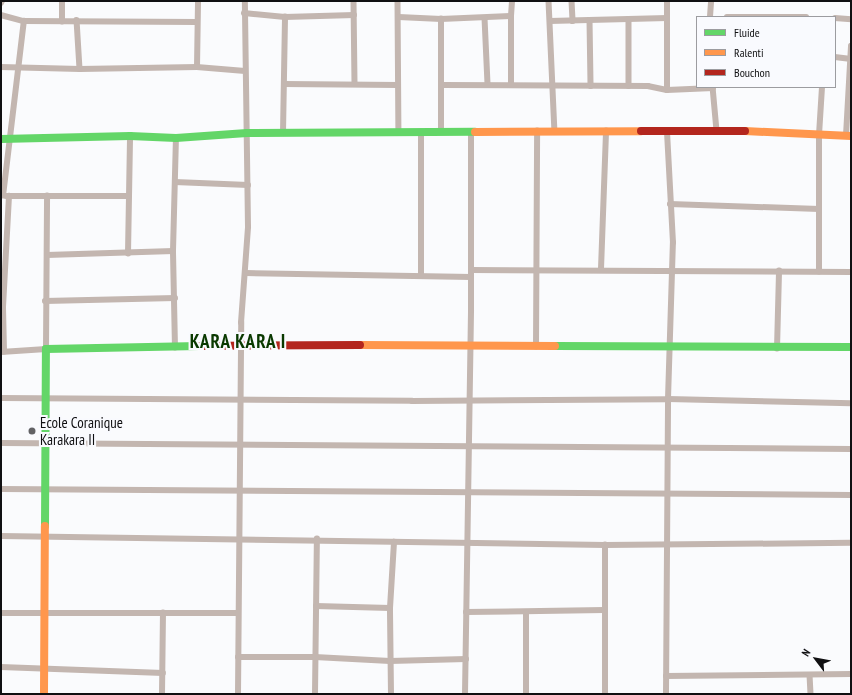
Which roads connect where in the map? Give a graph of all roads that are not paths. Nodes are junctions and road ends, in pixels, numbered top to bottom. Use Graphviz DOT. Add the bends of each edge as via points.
graph roads {
  1 [pos="62,1"];
  2 [pos="198,1"];
  3 [pos="244,1"];
  4 [pos="354,1"];
  5 [pos="398,1"];
  6 [pos="512,1"];
  7 [pos="549,1"];
  8 [pos="572,1"];
  9 [pos="668,1"];
  10 [pos="711,1"];
  11 [pos="244,13"];
  12 [pos="1,15"];
  13 [pos="354,15"];
  14 [pos="511,16"];
  15 [pos="710,16"];
  16 [pos="285,17"];
  17 [pos="399,17"];
  18 [pos="486,18"];
  19 [pos="667,18"];
  20 [pos="836,18"];
  21 [pos="441,19"];
  22 [pos="629,19"];
  23 [pos="851,19"];
  24 [pos="78,20"];
  25 [pos="590,20"];
  26 [pos="24,21"];
  27 [pos="550,21"];
  28 [pos="573,21"];
  29 [pos="62,22"];
  30 [pos="197,22"];
  31 [pos="851,46"];
  32 [pos="836,57"];
  33 [pos="850,59"];
  34 [pos="1,67"];
  35 [pos="17,67"];
  36 [pos="196,67"];
  37 [pos="80,69"];
  38 [pos="245,71"];
  39 [pos="356,83"];
  40 [pos="284,84"];
  41 [pos="442,84"];
  42 [pos="488,84"];
  43 [pos="511,84"];
  44 [pos="398,85"];
  45 [pos="554,85"];
  46 [pos="591,86"];
  47 [pos="629,86"];
  48 [pos="713,88"];
  49 [pos="822,88"];
  50 [pos="667,90"];
  51 [pos="537,131"];
  52 [pos="555,131"];
  53 [pos="606,131"];
  54 [pos="717,131"];
  55 [pos="283,132"];
  56 [pos="399,132"];
  57 [pos="422,132"];
  58 [pos="441,132"];
  59 [pos="471,132"];
  60 [pos="667,132"];
  61 [pos="247,134"];
  62 [pos="819,135"];
  63 [pos="130,136"];
  64 [pos="849,136"];
  65 [pos="176,138"];
  66 [pos="5,140"];
  67 [pos="175,182"];
  68 [pos="248,185"];
  69 [pos="5,196"];
  70 [pos="47,196"];
  71 [pos="128,196"];
  72 [pos="670,204"];
  73 [pos="819,209"];
  74 [pos="173,251"];
  75 [pos="47,254"];
  76 [pos="128,254"];
  77 [pos="537,269"];
  78 [pos="601,269"];
  79 [pos="471,270"];
  80 [pos="672,271"];
  81 [pos="779,271"];
  82 [pos="819,272"];
  83 [pos="851,272"];
  84 [pos="246,273"];
  85 [pos="421,276"];
  86 [pos="471,277"];
  87 [pos="175,298"];
  88 [pos="46,301"];
  89 [pos="2,307"];
  90 [pos="242,345"];
  91 [pos="536,347"];
  92 [pos="851,347"];
  93 [pos="175,348"];
  94 [pos="469,348"];
  95 [pos="670,348"];
  96 [pos="46,349"];
  97 [pos="777,349"];
  98 [pos="3,352"];
  99 [pos="1,398"];
  100 [pos="46,399"];
  101 [pos="241,399"];
  102 [pos="668,399"];
  103 [pos="468,401"];
  104 [pos="851,403"];
  105 [pos="45,442"];
  106 [pos="1,443"];
  107 [pos="240,446"];
  108 [pos="468,447"];
  109 [pos="670,448"];
  110 [pos="851,449"];
  111 [pos="1,489"];
  112 [pos="44,490"];
  113 [pos="239,491"];
  114 [pos="468,493"];
  115 [pos="669,493"];
  116 [pos="851,495"];
  117 [pos="1,536"];
  118 [pos="44,537"];
  119 [pos="317,539"];
  120 [pos="240,540"];
  121 [pos="394,542"];
  122 [pos="466,543"];
  123 [pos="668,543"];
  124 [pos="851,543"];
  125 [pos="605,545"];
  126 [pos="316,606"];
  127 [pos="390,608"];
  128 [pos="604,610"];
  129 [pos="43,612"];
  130 [pos="466,612"];
  131 [pos="1,613"];
  132 [pos="163,613"];
  133 [pos="237,613"];
  134 [pos="526,613"];
  135 [pos="238,657"];
  136 [pos="315,657"];
  137 [pos="466,659"];
  138 [pos="390,661"];
  139 [pos="1,667"];
  140 [pos="44,669"];
  141 [pos="163,673"];
  142 [pos="851,674"];
  143 [pos="810,675"];
  144 [pos="666,676"];
  145 [pos="44,694"];
  146 [pos="162,694"];
  147 [pos="238,694"];
  148 [pos="315,694"];
  149 [pos="391,694"];
  150 [pos="465,694"];
  151 [pos="526,694"];
  152 [pos="605,694"];
  153 [pos="666,694"];
  154 [pos="811,694"];
  1 -- 29 [label="street"];
  2 -- 30 [label="street"];
  3 -- 11 [label="street"];
  4 -- 13 [label="street"];
  5 -- 17 [label="street"];
  6 -- 14 [label="street"];
  7 -- 27 [label="street"];
  8 -- 28 [label="street"];
  9 -- 19 [label="street"];
  10 -- 15 [label="street"];
  11 -- 16 [label="street"];
  11 -- 38 [label="street"];
  12 -- 26 [label="street"];
  13 -- 16 [label="street"];
  13 -- 39 [label="street"];
  14 -- 18 [label="street"];
  14 -- 43 [label="street"];
  16 -- 40 [label="street"];
  17 -- 21 [label="street"];
  17 -- 44 [label="street"];
  18 -- 21 [label="street"];
  18 -- 42 [label="street"];
  19 -- 22 [label="street"];
  19 -- 50 [label="street"];
  20 -- 23 [label="street"];
  21 -- 41 [label="street"];
  22 -- 25 [label="street"];
  22 -- 47 [label="street"];
  24 -- 29 [label="street"];
  24 -- 30 [label="street"];
  24 -- 37 [label="street"];
  25 -- 28 [label="street"];
  25 -- 46 [label="street"];
  26 -- 29 [label="street"];
  26 -- 35 [label="street"];
  27 -- 28 [label="street"];
  27 -- 45 [label="street"];
  30 -- 36 [label="street"];
  31 -- 33 [label="street"];
  32 -- 33 [label="street"];
  33 -- 64 [label="street"];
  34 -- 35 [label="street"];
  35 -- 37 [label="street"];
  35 -- 66 [label="street"];
  36 -- 37 [label="street"];
  36 -- 38 [label="street"];
  38 -- 61 [label="street"];
  39 -- 40 [label="street"];
  39 -- 44 [label="street"];
  40 -- 55 [label="street"];
  41 -- 42 [label="street"];
  41 -- 58 [label="street"];
  42 -- 43 [label="street"];
  43 -- 45 [label="street"];
  44 -- 56 [label="street"];
  45 -- 46 [label="street"];
  45 -- 52 [label="street"];
  46 -- 47 [label="street"];
  47 -- 50 [label="street"];
  48 -- 50 [label="street"];
  48 -- 54 [label="street"];
  49 -- 62 [label="street"];
  51 -- 52 [label="street"];
  51 -- 59 [label="street"];
  51 -- 77 [label="street"];
  52 -- 53 [label="street"];
  53 -- 60 [label="street"];
  53 -- 78 [label="street"];
  54 -- 60 [label="street"];
  54 -- 62 [label="street"];
  55 -- 56 [label="street"];
  55 -- 61 [label="street"];
  56 -- 57 [label="street"];
  57 -- 58 [label="street"];
  57 -- 85 [label="street"];
  58 -- 59 [label="street"];
  59 -- 79 [label="street"];
  60 -- 72 [label="street"];
  61 -- 65 [label="street"];
  61 -- 68 [label="street"];
  62 -- 64 [label="street"];
  62 -- 73 [label="street"];
  63 -- 65 [label="street"];
  63 -- 66 [label="street"];
  63 -- 71 [label="street"];
  65 -- 67 [label="street"];
  66 -- 69 [label="street"];
  67 -- 68 [label="street"];
  67 -- 74 [label="street"];
  68 -- 84 [label="street"];
  69 -- 70 [label="street"];
  69 -- 89 [label="street"];
  70 -- 71 [label="street"];
  70 -- 75 [label="street"];
  71 -- 76 [label="street"];
  72 -- 73 [label="street"];
  72 -- 80 [label="street"];
  73 -- 82 [label="street"];
  74 -- 76 [label="street"];
  74 -- 87 [label="street"];
  75 -- 76 [label="street"];
  75 -- 88 [label="street"];
  77 -- 78 [label="street"];
  77 -- 79 [label="street"];
  77 -- 91 [label="street"];
  78 -- 80 [label="street"];
  79 -- 86 [label="street"];
  80 -- 81 [label="street"];
  80 -- 95 [label="street"];
  81 -- 82 [label="street"];
  81 -- 97 [label="street"];
  82 -- 83 [label="street"];
  84 -- 85 [label="street"];
  84 -- 90 [label="street"];
  85 -- 86 [label="street"];
  86 -- 94 [label="street"];
  87 -- 88 [label="street"];
  87 -- 93 [label="street"];
  88 -- 96 [label="street"];
  89 -- 98 [label="street"];
  90 -- 93 [label="street"];
  90 -- 94 [label="street"];
  90 -- 101 [label="street"];
  91 -- 94 [label="street"];
  91 -- 95 [label="street"];
  92 -- 97 [label="street"];
  93 -- 96 [label="street"];
  94 -- 103 [label="street"];
  95 -- 97 [label="street"];
  95 -- 102 [label="street"];
  96 -- 98 [label="street"];
  96 -- 100 [label="street"];
  99 -- 100 [label="street"];
  100 -- 101 [label="street"];
  100 -- 105 [label="street"];
  101 -- 103 [label="street"];
  101 -- 107 [label="street"];
  102 -- 103 [label="street"];
  102 -- 104 [label="street"];
  102 -- 109 [label="street"];
  103 -- 108 [label="street"];
  105 -- 106 [label="street"];
  105 -- 107 [label="street"];
  105 -- 112 [label="street"];
  107 -- 108 [label="street"];
  107 -- 113 [label="street"];
  108 -- 109 [label="street"];
  108 -- 114 [label="street"];
  109 -- 110 [label="street"];
  109 -- 115 [label="street"];
  111 -- 112 [label="street"];
  112 -- 113 [label="street"];
  112 -- 118 [label="street"];
  113 -- 114 [label="street"];
  113 -- 120 [label="street"];
  114 -- 115 [label="street"];
  114 -- 122 [label="street"];
  115 -- 116 [label="street"];
  115 -- 123 [label="street"];
  117 -- 118 [label="street"];
  118 -- 120 [label="street"];
  118 -- 129 [label="street"];
  119 -- 120 [label="street"];
  119 -- 121 [label="street"];
  119 -- 126 [label="street"];
  120 -- 133 [label="street"];
  121 -- 122 [label="street"];
  121 -- 127 [label="street"];
  122 -- 125 [label="street"];
  122 -- 130 [label="street"];
  123 -- 124 [label="street"];
  123 -- 125 [label="street"];
  123 -- 144 [label="street"];
  125 -- 128 [label="street"];
  126 -- 127 [label="street"];
  126 -- 136 [label="street"];
  127 -- 138 [label="street"];
  128 -- 134 [label="street"];
  128 -- 152 [label="street"];
  129 -- 131 [label="street"];
  129 -- 132 [label="street"];
  129 -- 140 [label="street"];
  130 -- 134 [label="street"];
  130 -- 137 [label="street"];
  132 -- 133 [label="street"];
  132 -- 141 [label="street"];
  133 -- 135 [label="street"];
  134 -- 151 [label="street"];
  135 -- 136 [label="street"];
  135 -- 147 [label="street"];
  136 -- 138 [label="street"];
  136 -- 148 [label="street"];
  137 -- 138 [label="street"];
  137 -- 150 [label="street"];
  138 -- 149 [label="street"];
  139 -- 140 [label="street"];
  140 -- 141 [label="street"];
  140 -- 145 [label="street"];
  141 -- 146 [label="street"];
  142 -- 143 [label="street"];
  143 -- 144 [label="street"];
  143 -- 154 [label="street"];
  144 -- 153 [label="street"];
}
